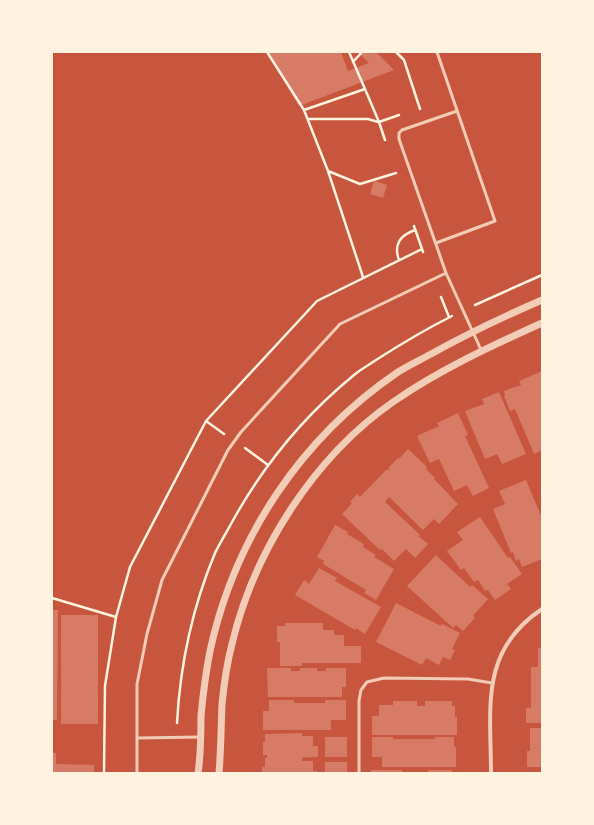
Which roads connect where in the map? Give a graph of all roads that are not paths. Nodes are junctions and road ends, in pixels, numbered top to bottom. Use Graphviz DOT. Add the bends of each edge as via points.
graph roads {
  1 [pos="437,52"];
  2 [pos="457,111"];
  3 [pos="436,243"];
  4 [pos="446,273"];
  5 [pos="542,300"];
  6 [pos="542,323"];
  7 [pos="473,332"];
  8 [pos="482,352"];
  9 [pos="542,609"];
  10 [pos="492,683"];
  11 [pos="201,737"];
  12 [pos="137,738"];
  13 [pos="136,773"];
  14 [pos="198,773"];
  15 [pos="219,773"];
  16 [pos="359,773"];
  17 [pos="491,773"];
  1 -- 2 [label="lane"];
  2 -- 3 [label="lane" via="399,133"];
  2 -- 3 [label="lane" via="495,221"];
  3 -- 4 [label="lane"];
  4 -- 7 [label="lane"];
  4 -- 12 [label="lane" via="340,324 241,432 228,450 162,580 137,684"];
  5 -- 7 [label="street"];
  6 -- 8 [label="street"];
  7 -- 8 [label="lane"];
  7 -- 11 [label="street" via="400,371 348,412 317,443 274,496 240,559 219,616 205,679"];
  8 -- 15 [label="street" via="417,386 381,411 336,452 285,517 264,554 232,644 222,702"];
  9 -- 10 [label="street" via="525,621 510,639 498,662"];
  10 -- 16 [label="lane" via="468,679 384,678 367,682 361,690 359,701"];
  10 -- 17 [label="street"];
  11 -- 12 [label="lane"];
  11 -- 14 [label="street"];
  12 -- 13 [label="lane"];
}
